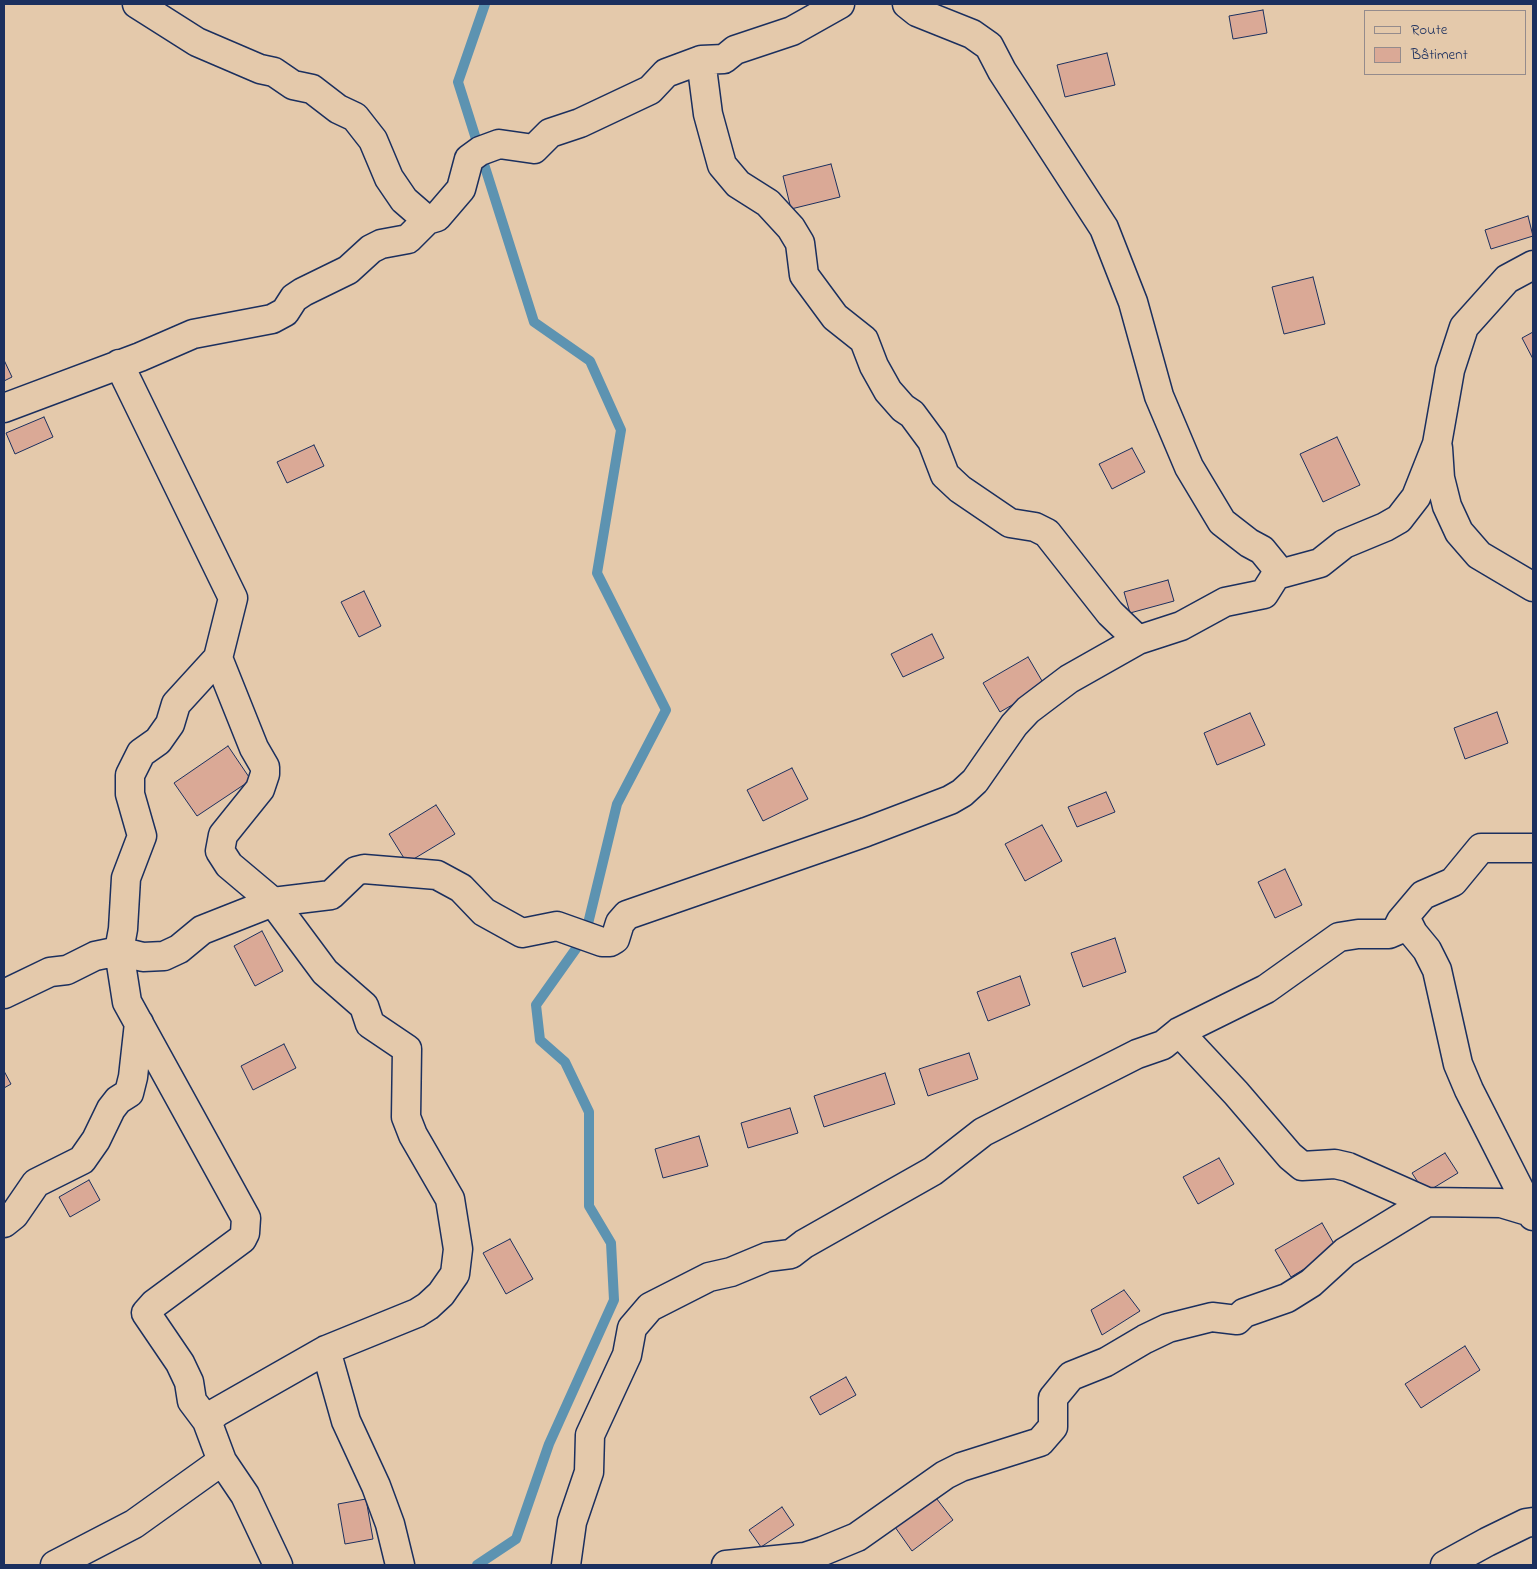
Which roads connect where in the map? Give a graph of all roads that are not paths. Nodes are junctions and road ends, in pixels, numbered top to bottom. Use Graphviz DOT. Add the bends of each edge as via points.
graph roads {
  1 [pos="137,4"];
  2 [pos="840,4"];
  3 [pos="906,4"];
  4 [pos="701,60"];
  5 [pos="427,220"];
  6 [pos="1533,265"];
  7 [pos="119,364"];
  8 [pos="4,408"];
  9 [pos="1437,444"];
  10 [pos="1276,575"];
  11 [pos="1533,586"];
  12 [pos="1138,640"];
  13 [pos="218,658"];
  14 [pos="1533,848"];
  15 [pos="273,902"];
  16 [pos="1404,917"];
  17 [pos="119,952"];
  18 [pos="4,994"];
  19 [pos="139,1023"];
  20 [pos="1179,1032"];
  21 [pos="1427,1202"];
  22 [pos="1532,1214"];
  23 [pos="4,1223"];
  24 [pos="326,1350"];
  25 [pos="207,1422"];
  26 [pos="222,1461"];
  27 [pos="1533,1522"];
  28 [pos="55,1565"];
  29 [pos="278,1565"];
  30 [pos="400,1565"];
  31 [pos="566,1565"];
  32 [pos="726,1565"];
  33 [pos="1445,1565"];
  1 -- 5 [label="street" via="197,42 274,72 293,85 312,89 338,109 355,117 373,140 389,178 404,200"];
  2 -- 4 [label="street" via="792,31 735,50 724,59"];
  3 -- 10 [label="street" via="917,12 972,34 989,46 1104,228 1133,302 1160,396 1189,468 1222,522 1262,550 1276,566"];
  4 -- 5 [label="street" via="666,73 650,90 588,120 550,133 534,150 499,144 480,151 469,159 462,189 437,217"];
  4 -- 12 [label="street" via="708,114 722,165 738,184 768,203 791,228 800,242 804,275 835,317 864,340 888,391 912,414 932,441 945,474 960,489 1010,524 1035,527 1047,533 1110,613"];
  5 -- 7 [label="street" via="408,239 381,244 348,270 303,292 294,298 286,312 272,319 193,334"];
  6 -- 9 [label="street" via="1507,279 1464,327 1450,370"];
  7 -- 8 [label="street"];
  7 -- 13 [label="street" via="233,598"];
  9 -- 10 [label="street" via="1416,497 1399,519 1344,544 1320,563"];
  9 -- 11 [label="street" via="1447,506 1459,532 1479,555"];
  10 -- 12 [label="street" via="1260,596 1225,602 1181,626"];
  12 -- 15 [label="street" via="1069,679 1028,710 1014,724 975,781 956,797 866,832 627,915 620,923 615,939 610,942 557,926 522,933 484,912 461,888 447,880 437,875 413,872 364,869 356,871 331,895"];
  13 -- 15 [label="street" via="254,748 265,767 260,789 222,836 220,851 228,865"];
  13 -- 17 [label="street" via="176,704 170,724 158,740 141,753 130,775 130,794 142,836 126,878 124,929"];
  14 -- 16 [label="street" via="1481,848 1453,882 1423,895"];
  15 -- 17 [label="street" via="202,930 179,950 164,956 143,957"];
  15 -- 24 [label="street" via="325,972 364,1006 370,1024 407,1049 406,1117 450,1199 456,1222 458,1249 455,1274 434,1302 417,1313"];
  16 -- 20 [label="street" via="1396,930 1389,934 1339,937 1266,989"];
  16 -- 22 [label="street" via="1437,970 1458,1064"];
  17 -- 18 [label="street" via="95,956 67,970 50,972"];
  17 -- 19 [label="street" via="127,1002"];
  19 -- 23 [label="street" via="129,1093 111,1109 82,1160 36,1183 14,1215"];
  19 -- 25 [label="street" via="246,1218 242,1239 146,1313 180,1363 192,1401"];
  20 -- 21 [label="street" via="1302,1166 1348,1166"];
  20 -- 31 [label="street" via="1163,1045 1137,1054 983,1132 933,1171 791,1254 767,1257 709,1277 650,1307 632,1328 626,1355 590,1435 589,1472 572,1522"];
  21 -- 22 [label="street" via="1501,1204"];
  21 -- 32 [label="street" via="1345,1252 1311,1283 1287,1298 1244,1313 1237,1320 1212,1317 1168,1328 1106,1362 1071,1376 1053,1398 1053,1427 1040,1442 945,1475 857,1537 797,1558"];
  24 -- 25 [label="street" via="217,1412"];
  24 -- 30 [label="street" via="346,1421 376,1486"];
  25 -- 26 [label="street"];
  26 -- 28 [label="street" via="134,1524"];
  26 -- 29 [label="street" via="245,1495"];
  27 -- 33 [label="street"];
}
